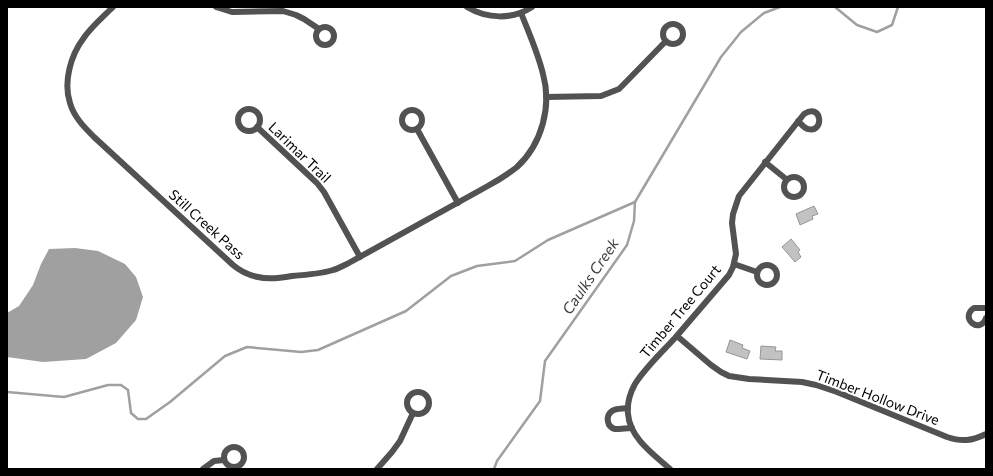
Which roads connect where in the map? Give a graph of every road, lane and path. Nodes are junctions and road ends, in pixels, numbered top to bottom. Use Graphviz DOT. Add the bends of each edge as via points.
graph roads {
  1 [pos="113,7"];
  2 [pos="216,7"];
  3 [pos="467,7"];
  4 [pos="532,7"];
  5 [pos="521,13"];
  6 [pos="319,29"];
  7 [pos="665,42"];
  8 [pos="546,97"];
  9 [pos="798,121"];
  10 [pos="257,127"];
  11 [pos="417,129"];
  12 [pos="765,162"];
  13 [pos="786,180"];
  14 [pos="458,203"];
  15 [pos="360,257"];
  16 [pos="734,264"];
  17 [pos="757,272"];
  18 [pos="986,308"];
  19 [pos="986,318"];
  20 [pos="677,336"];
  21 [pos="628,408"];
  22 [pos="413,413"];
  23 [pos="632,428"];
  24 [pos="986,434"];
  25 [pos="224,460"];
  26 [pos="203,469"];
  27 [pos="377,469"];
  28 [pos="670,469"];
  1 -- 15 [label="street, Still Creek Pass" via="84,38 71,63 68,77 69,101 85,129 233,265 249,275 272,278 324,272"];
  2 -- 6 [label="street" via="232,12 283,11 296,15"];
  3 -- 5 [label="street" via="492,17"];
  4 -- 5 [label="street"];
  5 -- 8 [label="street, Still Creek Pass" via="544,74"];
  7 -- 8 [label="street" via="618,89 593,97"];
  8 -- 14 [label="street, Still Creek Pass" via="541,130 524,160 507,175"];
  9 -- 12 [label="street, Timber Tree Court"];
  10 -- 15 [label="street, Larimar Trail" via="317,183"];
  11 -- 14 [label="street"];
  12 -- 13 [label="street"];
  12 -- 16 [label="street, Timber Tree Court" via="739,196 736,204 732,223 736,254"];
  14 -- 15 [label="street, Still Creek Pass"];
  16 -- 17 [label="street"];
  16 -- 20 [label="street, Timber Tree Court" via="729,275"];
  18 -- 19 [label="street" via="974,308 968,317 971,323 976,325 982,324"];
  20 -- 21 [label="street, Timber Tree Court" via="640,376 632,391"];
  20 -- 24 [label="street, Timber Hollow Drive" via="711,365 729,376 816,385 947,438 969,440"];
  21 -- 23 [label="street, Timber Tree Court"];
  21 -- 23 [label="street" via="612,411 608,416 608,422 615,429"];
  22 -- 27 [label="street" via="400,441"];
  23 -- 28 [label="street, Timber Tree Court" via="651,453"];
  25 -- 26 [label="street" via="214,461"];
}
